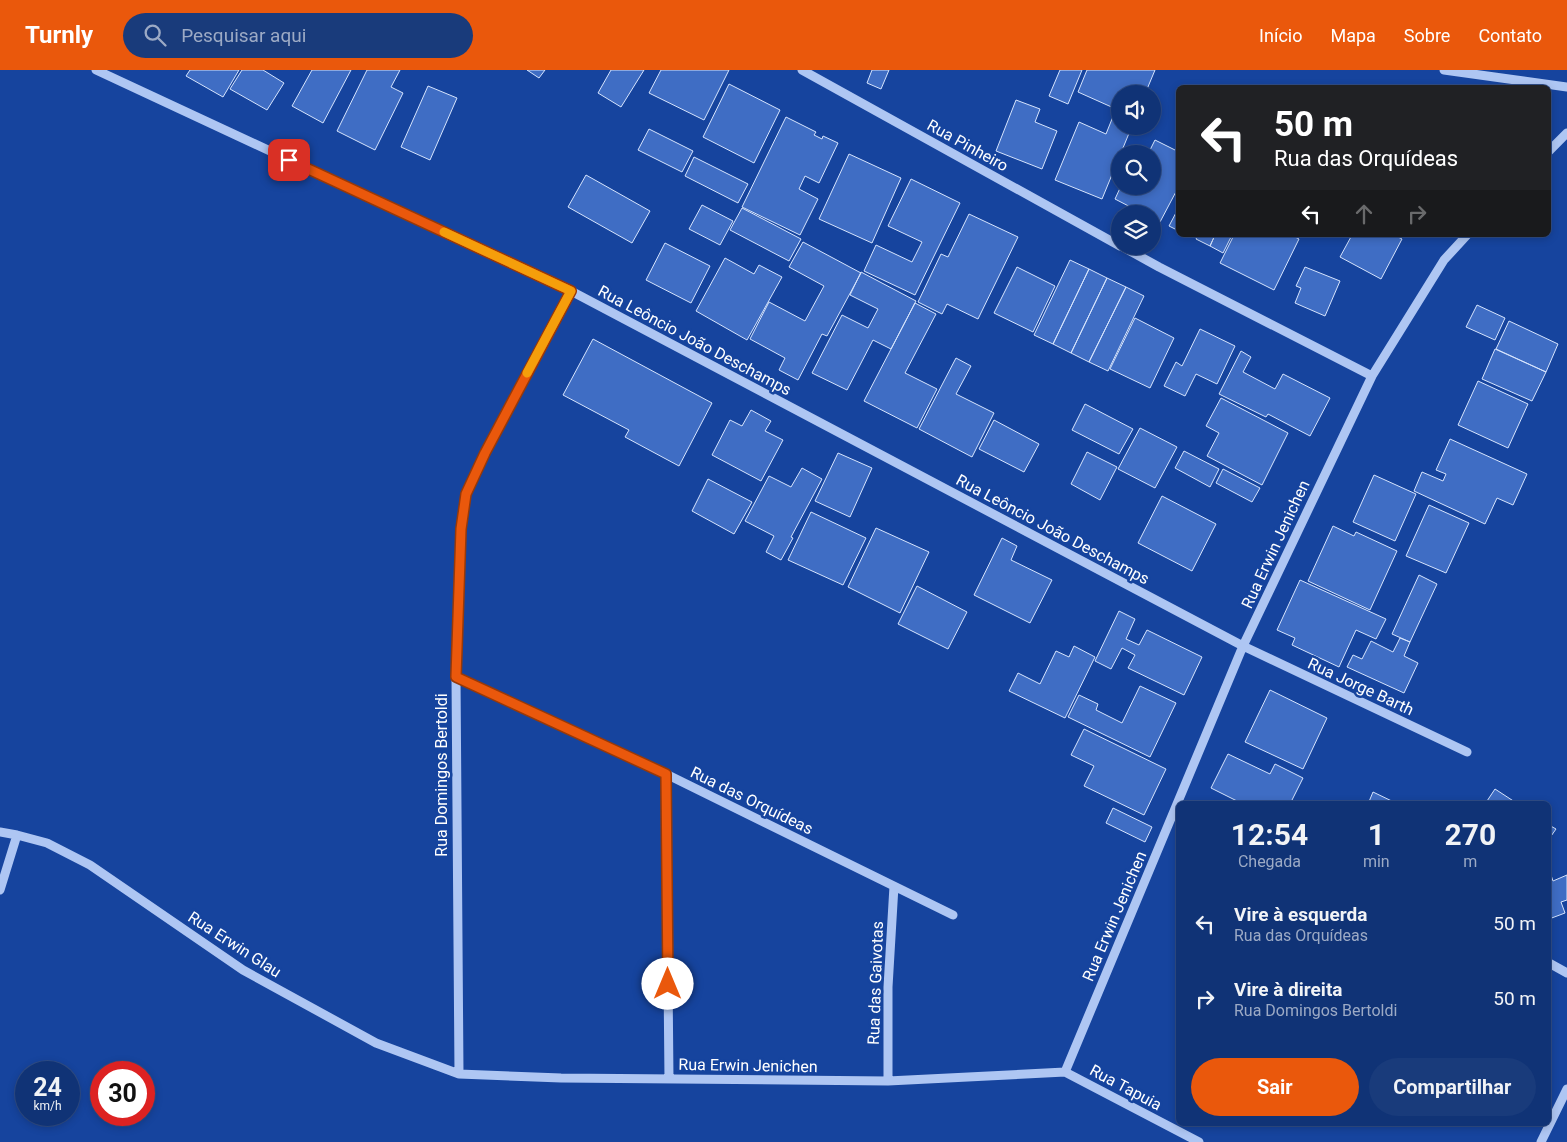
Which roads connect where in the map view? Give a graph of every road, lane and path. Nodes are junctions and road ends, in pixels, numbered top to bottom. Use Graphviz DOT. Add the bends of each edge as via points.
graph roads {
  1 [pos="96,70"];
  2 [pos="119,70"];
  3 [pos="802,70"];
  4 [pos="1444,70"];
  5 [pos="112,77"];
  6 [pos="1567,87"];
  7 [pos="1566,136"];
  8 [pos="1551,149"];
  9 [pos="1465,237"];
  10 [pos="1111,241"];
  11 [pos="1137,255"];
  12 [pos="571,291"];
  13 [pos="1372,376"];
  14 [pos="1243,646"];
  15 [pos="456,677"];
  16 [pos="1467,752"];
  17 [pos="666,774"];
  18 [pos="1178,801"];
  19 [pos="1176,806"];
  20 [pos="0,832"];
  21 [pos="17,835"];
  22 [pos="894,886"];
  23 [pos="0,890"];
  24 [pos="953,914"];
  25 [pos="1551,964"];
  26 [pos="1567,973"];
  27 [pos="1065,1072"];
  28 [pos="459,1074"];
  29 [pos="669,1079"];
  30 [pos="888,1081"];
  31 [pos="1567,1089"];
  32 [pos="1551,1122"];
  33 [pos="1549,1126"];
  34 [pos="1199,1142"];
  35 [pos="1541,1142"];
  1 -- 5 [label="street, Rua Leôncio João Deschamps"];
  2 -- 5 [label="street"];
  3 -- 10 [label="street, Rua Pinheiro"];
  4 -- 6 [label="street"];
  5 -- 12 [label="street, Rua Leôncio João Deschamps"];
  7 -- 8 [label="street"];
  9 -- 13 [label="street, Rua Erwin Jenichen" via="1444,260"];
  11 -- 13 [label="street, Rua Pinheiro"];
  12 -- 14 [label="street, Rua Leôncio João Deschamps"];
  12 -- 15 [label="street, Rua Domingos Bertoldi" via="466,494 461,529"];
  13 -- 14 [label="street, Rua Erwin Jenichen"];
  14 -- 16 [label="street, Rua Jorge Barth"];
  14 -- 18 [label="street, Rua Erwin Jenichen"];
  15 -- 17 [label="street, Rua das Orquídeas"];
  15 -- 28 [label="street, Rua Domingos Bertoldi"];
  17 -- 22 [label="street, Rua das Orquídeas"];
  17 -- 29 [label="street"];
  19 -- 27 [label="street, Rua Erwin Jenichen"];
  20 -- 21 [label="street, Rua Erwin Glau"];
  21 -- 23 [label="street"];
  21 -- 28 [label="street, Rua Erwin Glau" via="47,843 90,865 243,970 376,1043"];
  22 -- 24 [label="street, Rua das Orquídeas"];
  22 -- 30 [label="street, Rua das Gaivotas" via="888,987"];
  25 -- 26 [label="street"];
  27 -- 30 [label="street, Rua Erwin Jenichen"];
  27 -- 34 [label="street, Rua Tapuia"];
  28 -- 29 [label="street, Rua Erwin Jenichen"];
  29 -- 30 [label="street, Rua Erwin Jenichen"];
  31 -- 32 [label="street"];
  33 -- 35 [label="street"];
}
